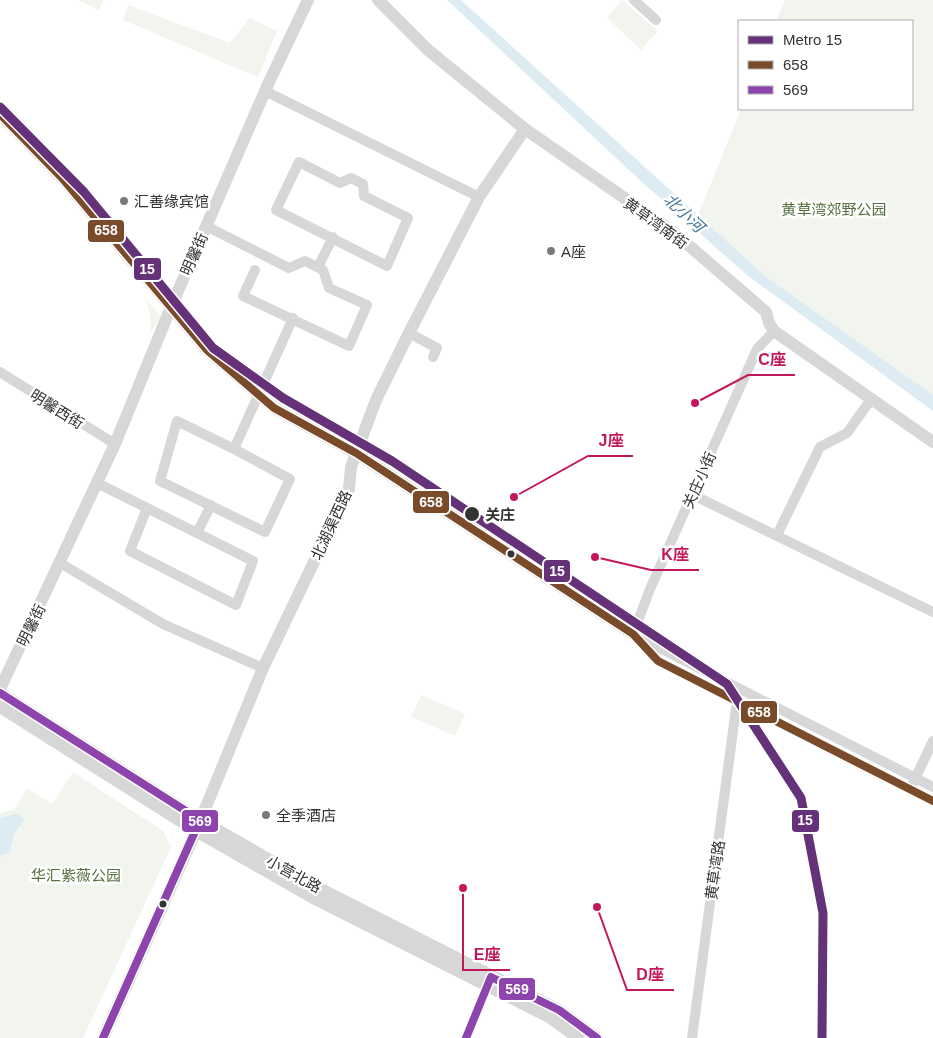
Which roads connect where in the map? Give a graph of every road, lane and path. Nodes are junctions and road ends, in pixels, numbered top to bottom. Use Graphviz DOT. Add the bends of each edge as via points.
graph roads {
  1 [pos="308,0"];
  2 [pos="378,0"];
  3 [pos="634,0"];
  4 [pos="656,20"];
  5 [pos="265,92"];
  6 [pos="0,114"];
  7 [pos="525,129"];
  8 [pos="479,197"];
  9 [pos="206,226"];
  10 [pos="333,237"];
  11 [pos="318,267"];
  12 [pos="255,270"];
  13 [pos="171,307"];
  14 [pos="293,318"];
  15 [pos="774,331"];
  16 [pos="409,333"];
  17 [pos="434,357"];
  18 [pos="0,372"];
  19 [pos="257,393"];
  20 [pos="872,398"];
  21 [pos="933,442"];
  22 [pos="115,444"];
  23 [pos="234,449"];
  24 [pos="356,453"];
  25 [pos="97,483"];
  26 [pos="693,495"];
  27 [pos="211,505"];
  28 [pos="147,508"];
  29 [pos="197,533"];
  30 [pos="778,535"];
  31 [pos="60,563"];
  32 [pos="933,612"];
  33 [pos="633,634"];
  34 [pos="263,668"];
  35 [pos="0,689"];
  36 [pos="0,694"];
  37 [pos="737,701"];
  38 [pos="0,707"];
  39 [pos="933,740"];
  40 [pos="915,778"];
  41 [pos="933,787"];
  42 [pos="910,789"];
  43 [pos="933,801"];
  44 [pos="198,826"];
  45 [pos="489,982"];
  46 [pos="103,1038"];
  47 [pos="466,1038"];
  48 [pos="578,1038"];
  49 [pos="598,1038"];
  50 [pos="692,1038"];
  1 -- 5 [label="street, 明馨街"];
  2 -- 7 [label="street, 黄草湾南街" via="428,50"];
  3 -- 4 [label="street"];
  5 -- 8 [label="street"];
  5 -- 9 [label="street, 明馨街"];
  6 -- 13 [label="street" via="62,178"];
  7 -- 8 [label="street, 北湖渠西路"];
  7 -- 15 [label="street, 黄草湾南街" via="672,231 766,312"];
  8 -- 16 [label="street, 北湖渠西路"];
  9 -- 11 [label="street" via="289,268 306,261"];
  9 -- 13 [label="street, 明馨街"];
  10 -- 10 [label="street" via="387,266 408,218 364,196 363,184 351,178 340,183 299,162 276,210"];
  10 -- 11 [label="street"];
  11 -- 14 [label="street" via="323,270 329,288 367,305 349,346"];
  12 -- 14 [label="street" via="243,296"];
  13 -- 19 [label="street" via="207,350"];
  13 -- 22 [label="street, 明馨街"];
  14 -- 19 [label="street"];
  15 -- 20 [label="street, 黄草湾南街"];
  15 -- 26 [label="street, 关庄小街" via="757,349"];
  16 -- 17 [label="street" via="437,348"];
  16 -- 24 [label="street, 北湖渠西路" via="376,400"];
  18 -- 22 [label="street, 明馨西街"];
  19 -- 23 [label="street"];
  19 -- 24 [label="street" via="274,408"];
  20 -- 21 [label="street, 黄草湾南街"];
  20 -- 30 [label="street" via="847,433 820,447"];
  22 -- 25 [label="street, 明馨街"];
  23 -- 27 [label="street" via="177,421 160,480"];
  23 -- 27 [label="street" via="290,479 265,532"];
  24 -- 33 [label="street"];
  24 -- 34 [label="street, 北湖渠西路" via="349,490"];
  25 -- 28 [label="street"];
  25 -- 31 [label="street, 明馨街"];
  26 -- 30 [label="street"];
  26 -- 33 [label="street, 关庄小街"];
  27 -- 29 [label="street"];
  28 -- 29 [label="street"];
  28 -- 29 [label="street" via="130,551 236,605 253,561"];
  30 -- 32 [label="street"];
  31 -- 34 [label="street" via="163,624"];
  31 -- 35 [label="street, 明馨街"];
  33 -- 37 [label="street" via="658,661"];
  33 -- 40 [label="street"];
  34 -- 44 [label="street, 北湖渠西路"];
  36 -- 44 [label="street, 小营北路"];
  37 -- 42 [label="street"];
  37 -- 50 [label="street, 黄草湾路"];
  38 -- 44 [label="street, 小营北路"];
  39 -- 40 [label="street"];
  40 -- 41 [label="street"];
  40 -- 42 [label="street"];
  42 -- 43 [label="street"];
  44 -- 45 [label="street, 小营北路" via="319,888"];
  44 -- 46 [label="street, 北湖渠西路"];
  45 -- 47 [label="street"];
  45 -- 48 [label="street, 小营北路" via="549,1016"];
  45 -- 49 [label="street, 小营北路" via="559,1010"];
}
